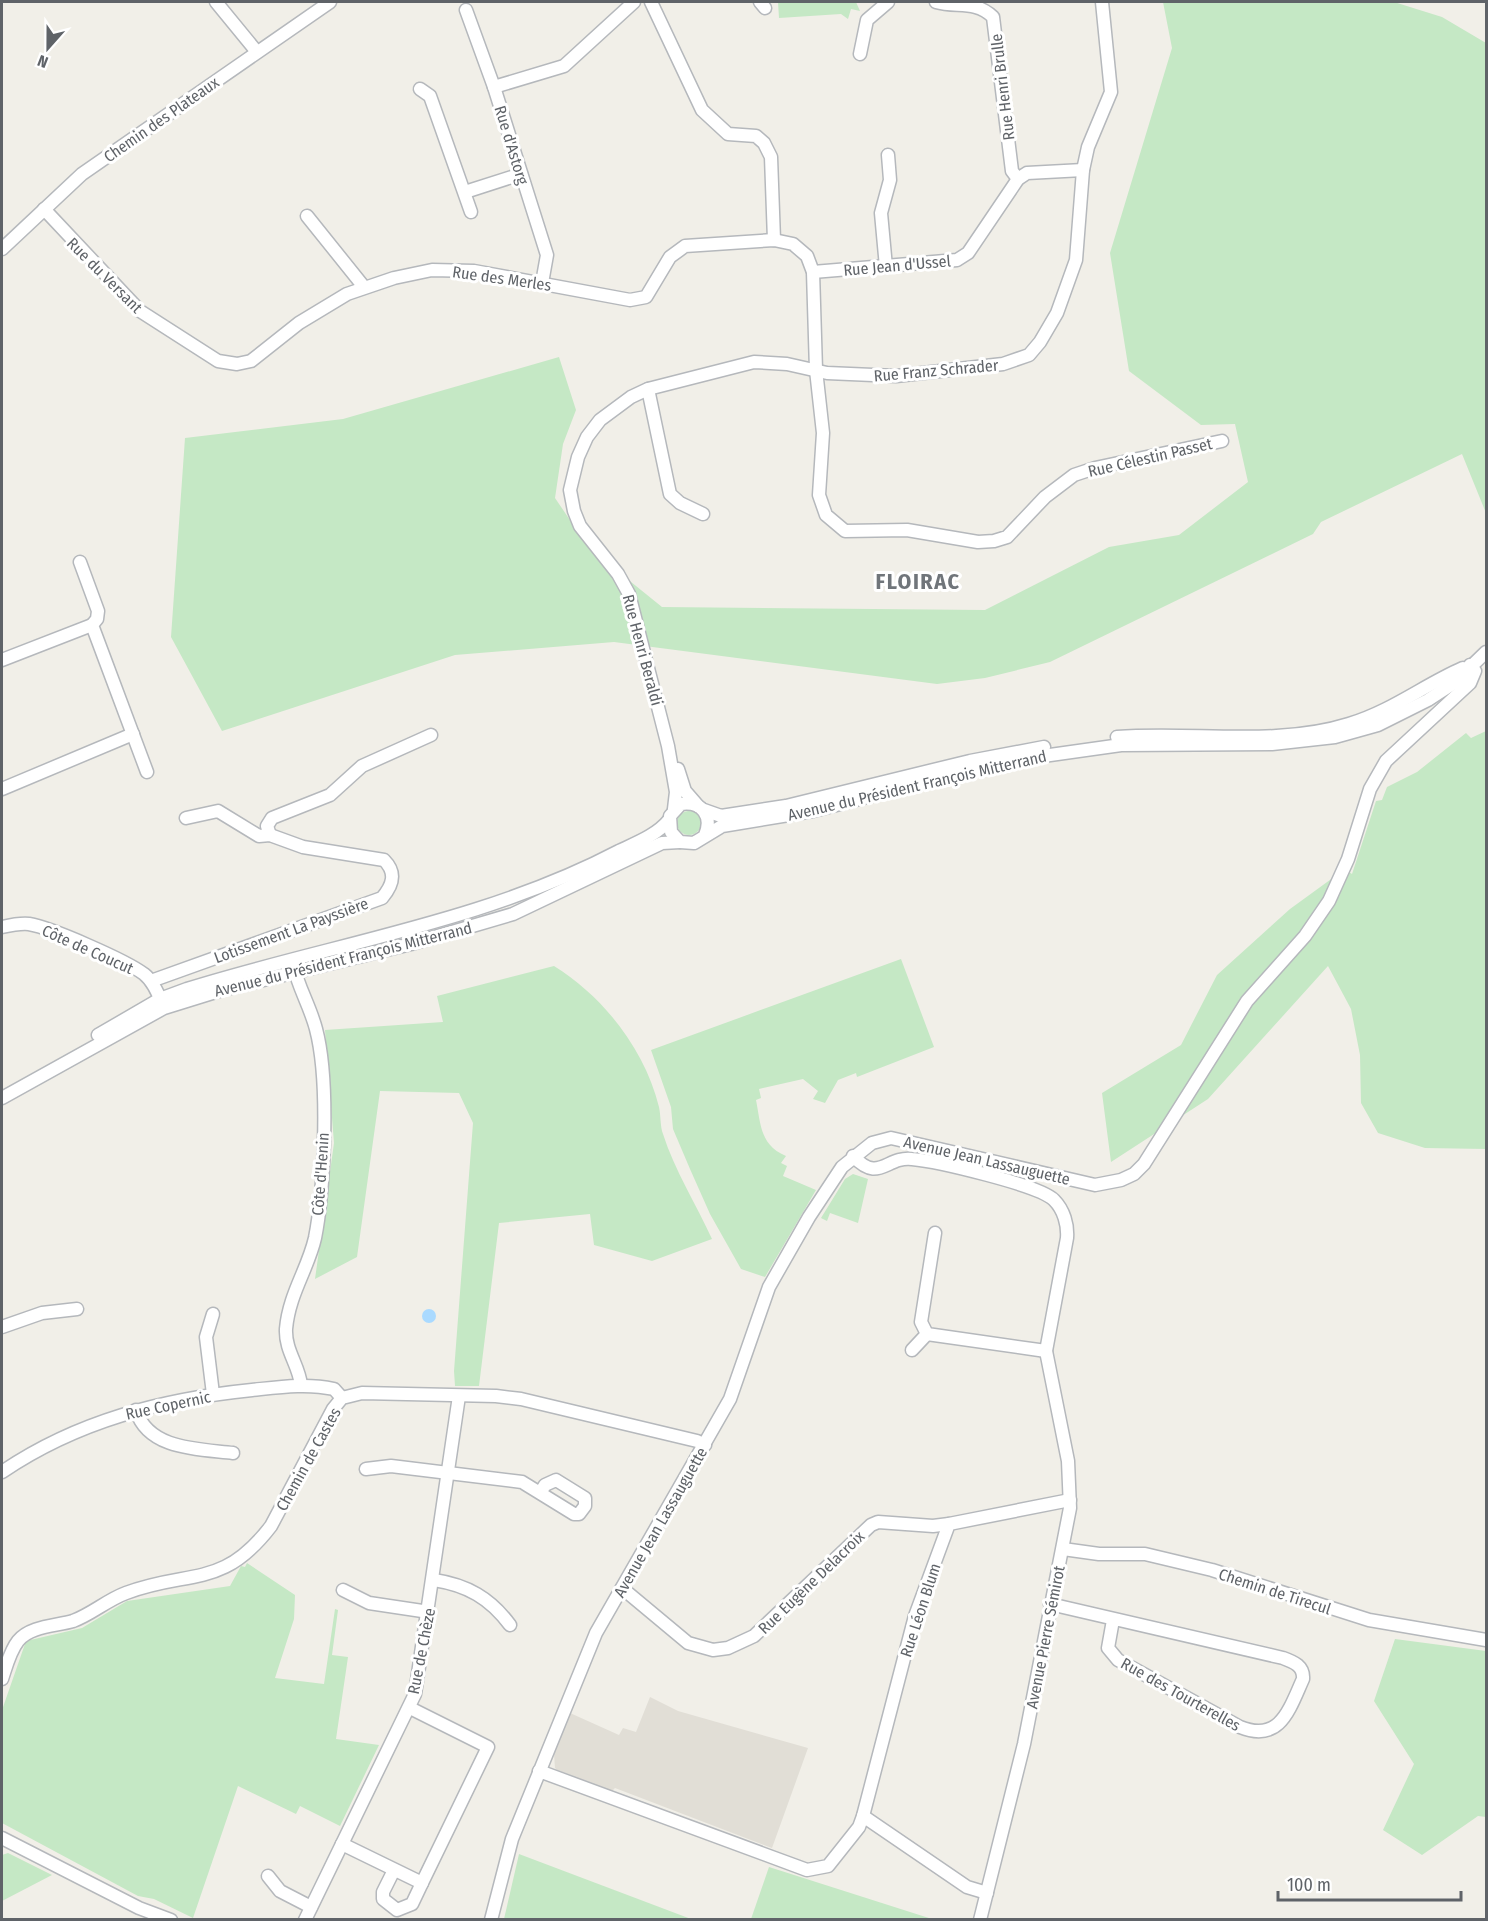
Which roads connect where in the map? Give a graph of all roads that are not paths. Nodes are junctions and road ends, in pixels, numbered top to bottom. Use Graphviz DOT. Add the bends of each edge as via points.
graph roads {
  1 [pos="216,2"];
  2 [pos="330,2"];
  3 [pos="634,2"];
  4 [pos="651,2"];
  5 [pos="888,2"];
  6 [pos="936,2"];
  7 [pos="1102,2"];
  8 [pos="466,10"];
  9 [pos="256,52"];
  10 [pos="860,54"];
  11 [pos="494,87"];
  12 [pos="420,89"];
  13 [pos="888,155"];
  14 [pos="1083,170"];
  15 [pos="521,174"];
  16 [pos="1018,179"];
  17 [pos="465,192"];
  18 [pos="44,209"];
  19 [pos="471,212"];
  20 [pos="307,216"];
  21 [pos="774,240"];
  22 [pos="2,249"];
  23 [pos="886,267"];
  24 [pos="813,272"];
  25 [pos="542,283"];
  26 [pos="364,287"];
  27 [pos="754,362"];
  28 [pos="237,364"];
  29 [pos="816,370"];
  30 [pos="648,389"];
  31 [pos="1222,441"];
  32 [pos="703,514"];
  33 [pos="80,562"];
  34 [pos="92,625"];
  35 [pos="1486,652"];
  36 [pos="2,660"];
  37 [pos="1470,665"];
  38 [pos="133,734"];
  39 [pos="431,735"];
  40 [pos="668,746"];
  41 [pos="147,772"];
  42 [pos="2,789"];
  43 [pos="701,808"];
  44 [pos="672,815"];
  45 [pos="186,818"];
  46 [pos="705,835"];
  47 [pos="270,836"];
  48 [pos="680,842"];
  49 [pos="2,927"];
  50 [pos="293,966"];
  51 [pos="151,981"];
  52 [pos="162,1004"];
  53 [pos="7,1095"];
  54 [pos="853,1156"];
  55 [pos="935,1233"];
  56 [pos="77,1309"];
  57 [pos="213,1314"];
  58 [pos="2,1327"];
  59 [pos="927,1334"];
  60 [pos="912,1350"];
  61 [pos="1046,1351"];
  62 [pos="301,1385"];
  63 [pos="213,1394"];
  64 [pos="459,1396"];
  65 [pos="342,1398"];
  66 [pos="136,1410"];
  67 [pos="705,1445"];
  68 [pos="233,1453"];
  69 [pos="3,1467"];
  70 [pos="366,1469"];
  71 [pos="449,1473"];
  72 [pos="540,1493"];
  73 [pos="1070,1500"];
  74 [pos="949,1524"];
  75 [pos="1063,1549"];
  76 [pos="434,1580"];
  77 [pos="622,1588"];
  78 [pos="343,1590"];
  79 [pos="1050,1604"];
  80 [pos="429,1612"];
  81 [pos="1113,1620"];
  82 [pos="510,1625"];
  83 [pos="1486,1640"];
  84 [pos="2,1679"];
  85 [pos="410,1708"];
  86 [pos="539,1771"];
  87 [pos="863,1816"];
  88 [pos="2,1838"];
  89 [pos="342,1844"];
  90 [pos="394,1870"];
  91 [pos="268,1876"];
  92 [pos="422,1883"];
  93 [pos="987,1893"];
  94 [pos="311,1907"];
  95 [pos="171,1920"];
  96 [pos="305,1920"];
  97 [pos="491,1920"];
  98 [pos="980,1920"];
  1 -- 9 [label="street"];
  2 -- 9 [label="street, Chemin des Plateaux"];
  3 -- 11 [label="street" via="564,66"];
  4 -- 21 [label="street" via="702,110 728,134 756,136 764,143 771,157"];
  5 -- 10 [label="street" via="867,20"];
  6 -- 16 [label="street, Rue Henri Brulle" via="969,3 993,17 1012,171"];
  7 -- 14 [label="street, Rue Franz Schrader" via="1111,92 1088,147"];
  8 -- 11 [label="street, Rue d'Astorg"];
  9 -- 18 [label="street, Chemin des Plateaux" via="82,174"];
  11 -- 15 [label="street, Rue d'Astorg"];
  12 -- 17 [label="street" via="430,96"];
  13 -- 23 [label="street" via="890,180 881,213"];
  14 -- 16 [label="street" via="1027,173"];
  14 -- 29 [label="street, Rue Franz Schrader" via="1076,260 1048,333 1029,354 993,366 897,376"];
  15 -- 17 [label="street"];
  15 -- 25 [label="street, Rue d'Astorg" via="547,255"];
  16 -- 23 [label="street, Rue Jean d'Ussel" via="968,253 957,260"];
  17 -- 19 [label="street"];
  18 -- 22 [label="street, Chemin des Plateaux"];
  18 -- 28 [label="street, Rue du Versant" via="140,311 218,361"];
  20 -- 26 [label="street"];
  21 -- 24 [label="street" via="793,244 807,256"];
  21 -- 25 [label="street, Rue des Merles" via="685,246 670,257 646,297 630,300"];
  23 -- 24 [label="street, Rue Jean d'Ussel"];
  24 -- 29 [label="street, Rue Célestin Passet"];
  25 -- 26 [label="street, Rue des Merles" via="432,270"];
  26 -- 28 [label="street, Rue des Merles" via="299,323 251,361"];
  27 -- 29 [label="street, Rue Franz Schrader"];
  27 -- 30 [label="street, Rue Henri Beraldi"];
  29 -- 31 [label="street, Rue Célestin Passet" via="823,433 819,495 826,515 845,531 907,530 994,541 1007,537 1045,497 1074,475"];
  30 -- 32 [label="street" via="669,494"];
  30 -- 40 [label="street, Rue Henri Beraldi" via="600,420 578,457 570,490 580,526 629,594"];
  33 -- 34 [label="street" via="98,610"];
  34 -- 36 [label="street"];
  34 -- 38 [label="street"];
  35 -- 37 [label="street, Avenue du Président François Mitterrand"];
  37 -- 43 [label="street, Avenue du Président François Mitterrand" via="1397,705 1332,728 1271,735 1169,735 1080,741 970,761 786,806 721,816"];
  37 -- 46 [label="street, Avenue du Président François Mitterrand" via="1454,682 1402,714 1335,737 1272,744 1082,749 972,770 804,812 722,826"];
  37 -- 54 [label="street, Avenue Jean Lassauguette" via="1475,671 1470,683 1381,769 1329,901 1305,936 1247,1001 1134,1174 1095,1185 891,1138 872,1143"];
  38 -- 41 [label="street"];
  38 -- 42 [label="street"];
  39 -- 47 [label="street" via="362,766 330,795 272,818 267,826"];
  40 -- 43 [label="street, Rue Henri Beraldi" via="685,791"];
  40 -- 44 [label="street, Rue Henri Beraldi" via="676,792"];
  43 -- 44 [label="street" via="689,803"];
  43 -- 46 [label="street" via="709,822"];
  44 -- 48 [label="street" via="671,832"];
  44 -- 50 [label="street, Avenue du Président François Mitterrand" via="656,832 531,892"];
  45 -- 47 [label="street, Lotissement La Payssière" via="218,811 250,832"];
  46 -- 48 [label="street" via="694,843"];
  47 -- 51 [label="street, Lotissement La Payssière" via="303,847 384,860 391,867 391,887 382,898"];
  48 -- 50 [label="street, Avenue du Président François Mitterrand" via="662,843 513,914 411,944"];
  49 -- 51 [label="street, Côte de Coucut" via="20,924 49,930 144,974"];
  50 -- 52 [label="street, Avenue du Président François Mitterrand" via="222,990"];
  50 -- 62 [label="street, Côte d'Henin" via="317,1030 324,1144 315,1239 294,1290 286,1329"];
  51 -- 52 [label="street, Côte de Coucut"];
  52 -- 53 [label="street, Avenue du Président François Mitterrand" via="50,1064"];
  54 -- 61 [label="street" via="874,1169 911,1158 1033,1188 1054,1200 1064,1215 1067,1232"];
  54 -- 67 [label="street, Avenue Jean Lassauguette" via="834,1177 769,1287 735,1388"];
  55 -- 59 [label="street" via="921,1322"];
  56 -- 58 [label="street" via="42,1313"];
  57 -- 63 [label="street" via="206,1337"];
  59 -- 60 [label="street"];
  59 -- 61 [label="street"];
  61 -- 73 [label="street, Avenue Pierre Sémirot" via="1068,1461"];
  62 -- 63 [label="street, Rue Copernic"];
  62 -- 65 [label="street, Rue Copernic" via="334,1389"];
  63 -- 66 [label="street, Rue Copernic"];
  64 -- 65 [label="street, Chemin de Castes" via="362,1393"];
  64 -- 67 [label="street, Chemin de Castes" via="521,1399"];
  64 -- 71 [label="street, Rue de Chèze"];
  65 -- 84 [label="street, Chemin de Castes" via="271,1526 240,1558 220,1571 145,1587 112,1599 74,1620 33,1631 17,1642"];
  66 -- 68 [label="street" via="145,1429 168,1443"];
  66 -- 69 [label="street, Rue Copernic" via="64,1437"];
  67 -- 77 [label="street, Avenue Jean Lassauguette"];
  70 -- 71 [label="street" via="391,1466"];
  71 -- 72 [label="street" via="522,1482"];
  71 -- 76 [label="street, Rue de Chèze"];
  73 -- 74 [label="street"];
  73 -- 75 [label="street, Avenue Pierre Sémirot"];
  74 -- 77 [label="street, Rue Eugène Delacroix" via="871,1525 754,1636 728,1648 713,1650 688,1642"];
  74 -- 87 [label="street, Rue Léon Blum" via="915,1616"];
  75 -- 79 [label="street, Avenue Pierre Sémirot"];
  75 -- 83 [label="street, Chemin de Tirecul" via="1145,1554 1212,1570 1369,1620"];
  76 -- 80 [label="street, Rue de Chèze"];
  76 -- 82 [label="street" via="457,1583 495,1605"];
  77 -- 86 [label="street, Avenue Jean Lassauguette" via="596,1633"];
  78 -- 80 [label="street" via="369,1603"];
  79 -- 81 [label="street, Rue des Tourterelles"];
  79 -- 93 [label="street, Avenue Pierre Sémirot" via="1024,1744"];
  80 -- 85 [label="street, Rue de Chèze" via="416,1694"];
  81 -- 81 [label="street, Rue des Tourterelles" via="1283,1658 1299,1665 1303,1679 1283,1718 1270,1731 1256,1734 1118,1660 1108,1648"];
  85 -- 89 [label="street, Rue de Chèze"];
  85 -- 92 [label="street" via="488,1747"];
  86 -- 87 [label="street, Rue Léon Blum" via="807,1869 821,1869 834,1861"];
  86 -- 97 [label="street, Avenue Jean Lassauguette" via="512,1839"];
  87 -- 93 [label="street" via="967,1887"];
  88 -- 95 [label="street" via="139,1908"];
  89 -- 90 [label="street"];
  89 -- 94 [label="street, Rue de Chèze"];
  90 -- 92 [label="street"];
  90 -- 92 [label="street" via="383,1899 397,1910 412,1904"];
  91 -- 94 [label="street" via="280,1891"];
  93 -- 98 [label="street, Avenue Pierre Sémirot"];
  94 -- 96 [label="street, Rue de Chèze"];
}
